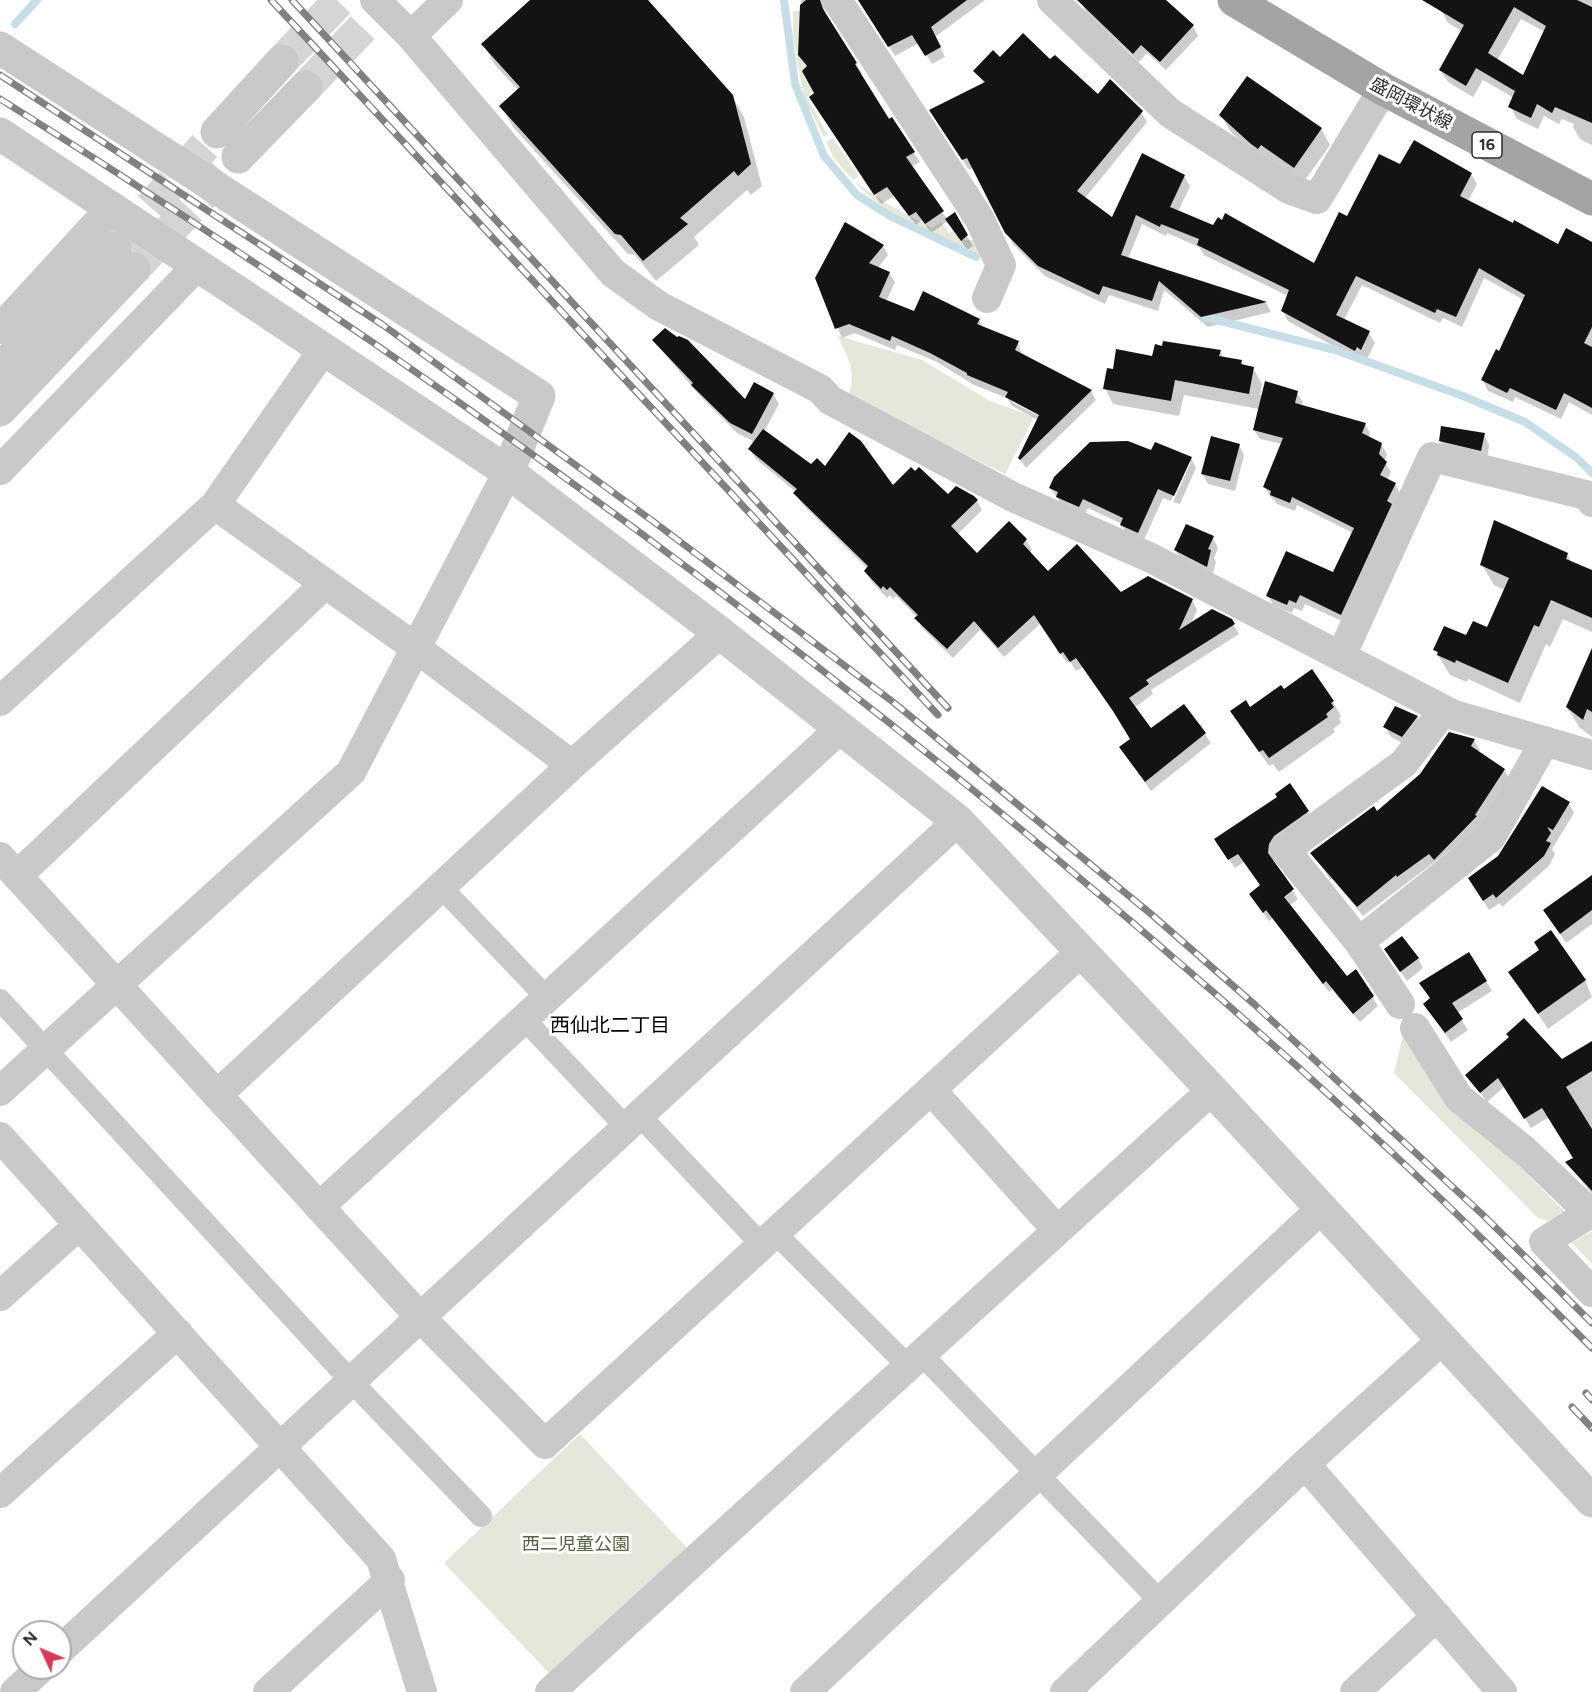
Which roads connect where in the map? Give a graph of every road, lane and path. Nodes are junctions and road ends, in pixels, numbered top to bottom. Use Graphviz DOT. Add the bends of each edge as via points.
graph roads {
  1 [pos="375,0"];
  2 [pos="448,0"];
  3 [pos="837,0"];
  4 [pos="1052,0"];
  5 [pos="1234,0"];
  6 [pos="411,36"];
  7 [pos="0,48"];
  8 [pos="282,61"];
  9 [pos="306,87"];
  10 [pos="1383,90"];
  11 [pos="217,132"];
  12 [pos="0,135"];
  13 [pos="238,157"];
  14 [pos="1592,199"];
  15 [pos="112,207"];
  16 [pos="197,266"];
  17 [pos="987,298"];
  18 [pos="0,329"];
  19 [pos="323,350"];
  20 [pos="0,370"];
  21 [pos="0,410"];
  22 [pos="0,470"];
  23 [pos="508,472"];
  24 [pos="1592,502"];
  25 [pos="215,505"];
  26 [pos="325,584"];
  27 [pos="720,633"];
  28 [pos="416,648"];
  29 [pos="1341,656"];
  30 [pos="0,701"];
  31 [pos="1444,710"];
  32 [pos="841,728"];
  33 [pos="1545,741"];
  34 [pos="1592,755"];
  35 [pos="572,765"];
  36 [pos="958,821"];
  37 [pos="8,866"];
  38 [pos="441,887"];
  39 [pos="1359,942"];
  40 [pos="1082,952"];
  41 [pos="116,985"];
  42 [pos="547,998"];
  43 [pos="0,1000"];
  44 [pos="524,1019"];
  45 [pos="46,1049"];
  46 [pos="1212,1090"];
  47 [pos="0,1091"];
  48 [pos="932,1091"];
  49 [pos="217,1095"];
  50 [pos="633,1121"];
  51 [pos="0,1137"];
  52 [pos="319,1207"];
  53 [pos="1322,1209"];
  54 [pos="1591,1213"];
  55 [pos="79,1225"];
  56 [pos="1058,1230"];
  57 [pos="769,1239"];
  58 [pos="1592,1292"];
  59 [pos="0,1296"];
  60 [pos="420,1317"];
  61 [pos="178,1333"];
  62 [pos="1443,1339"];
  63 [pos="914,1360"];
  64 [pos="351,1381"];
  65 [pos="279,1448"];
  66 [pos="1305,1464"];
  67 [pos="1038,1475"];
  68 [pos="0,1493"];
  69 [pos="1592,1501"];
  70 [pos="482,1516"];
  71 [pos="390,1580"];
  72 [pos="1161,1602"];
  73 [pos="1437,1616"];
  74 [pos="72,1639"];
  75 [pos="28,1680"];
  76 [pos="15,1692"];
  77 [pos="268,1692"];
  78 [pos="422,1692"];
  79 [pos="550,1692"];
  80 [pos="805,1692"];
  81 [pos="1065,1692"];
  82 [pos="1355,1692"];
  83 [pos="1503,1692"];
  1 -- 6 [label="street"];
  2 -- 6 [label="street"];
  3 -- 17 [label="street" via="979,218 1001,265"];
  4 -- 10 [label="street" via="1170,113 1289,189 1317,199"];
  5 -- 10 [label="main road, 盛岡環状線 / 16"];
  6 -- 29 [label="street" via="613,273 659,306 820,389 830,400 1014,497 1151,558"];
  7 -- 23 [label="street" via="539,396"];
  8 -- 11 [label="street"];
  9 -- 13 [label="street"];
  10 -- 14 [label="main road, 盛岡環状線 / 16"];
  12 -- 15 [label="street"];
  15 -- 16 [label="street"];
  15 -- 18 [label="street"];
  16 -- 19 [label="street"];
  16 -- 22 [label="street"];
  19 -- 23 [label="street"];
  19 -- 25 [label="street"];
  20 -- 21 [label="street" via="124,258"];
  23 -- 27 [label="street"];
  23 -- 28 [label="street"];
  24 -- 29 [label="street" via="1586,495 1432,457"];
  25 -- 26 [label="street"];
  25 -- 30 [label="street"];
  26 -- 28 [label="street"];
  26 -- 37 [label="street"];
  27 -- 32 [label="street"];
  27 -- 35 [label="street"];
  28 -- 35 [label="street"];
  28 -- 41 [label="street" via="351,772"];
  29 -- 31 [label="street"];
  31 -- 33 [label="street"];
  31 -- 39 [label="street" via="1404,763 1285,850"];
  32 -- 36 [label="street"];
  32 -- 42 [label="street"];
  33 -- 34 [label="street"];
  33 -- 39 [label="street" via="1491,837"];
  35 -- 38 [label="street"];
  36 -- 40 [label="street"];
  36 -- 50 [label="street"];
  37 -- 41 [label="street"];
  38 -- 42 [label="street"];
  38 -- 49 [label="street"];
  39 -- 54 [label="street" via="1459,1098"];
  40 -- 46 [label="street"];
  40 -- 48 [label="street"];
  41 -- 45 [label="street"];
  41 -- 49 [label="street"];
  42 -- 44 [label="street"];
  43 -- 45 [label="street"];
  44 -- 50 [label="street"];
  44 -- 52 [label="street"];
  45 -- 47 [label="street"];
  45 -- 64 [label="street"];
  46 -- 53 [label="street"];
  46 -- 56 [label="street"];
  48 -- 56 [label="street"];
  48 -- 57 [label="street"];
  49 -- 52 [label="street"];
  50 -- 57 [label="street"];
  50 -- 60 [label="street"];
  51 -- 55 [label="street"];
  52 -- 60 [label="street"];
  53 -- 62 [label="street"];
  53 -- 67 [label="street"];
  54 -- 58 [label="street" via="1544,1242"];
  55 -- 59 [label="street"];
  55 -- 61 [label="street"];
  56 -- 63 [label="street"];
  57 -- 60 [label="street" via="545,1444"];
  57 -- 63 [label="street"];
  60 -- 64 [label="street"];
  61 -- 65 [label="street"];
  61 -- 68 [label="street"];
  62 -- 66 [label="street"];
  62 -- 69 [label="street"];
  63 -- 67 [label="street"];
  63 -- 79 [label="street"];
  64 -- 65 [label="street"];
  64 -- 70 [label="street"];
  65 -- 71 [label="street" via="381,1559"];
  65 -- 74 [label="street"];
  66 -- 72 [label="street"];
  66 -- 73 [label="street"];
  67 -- 72 [label="street"];
  67 -- 80 [label="street"];
  71 -- 77 [label="street"];
  71 -- 78 [label="street"];
  72 -- 81 [label="street"];
  73 -- 82 [label="street"];
  73 -- 83 [label="street"];
  75 -- 76 [label="street"];
}
